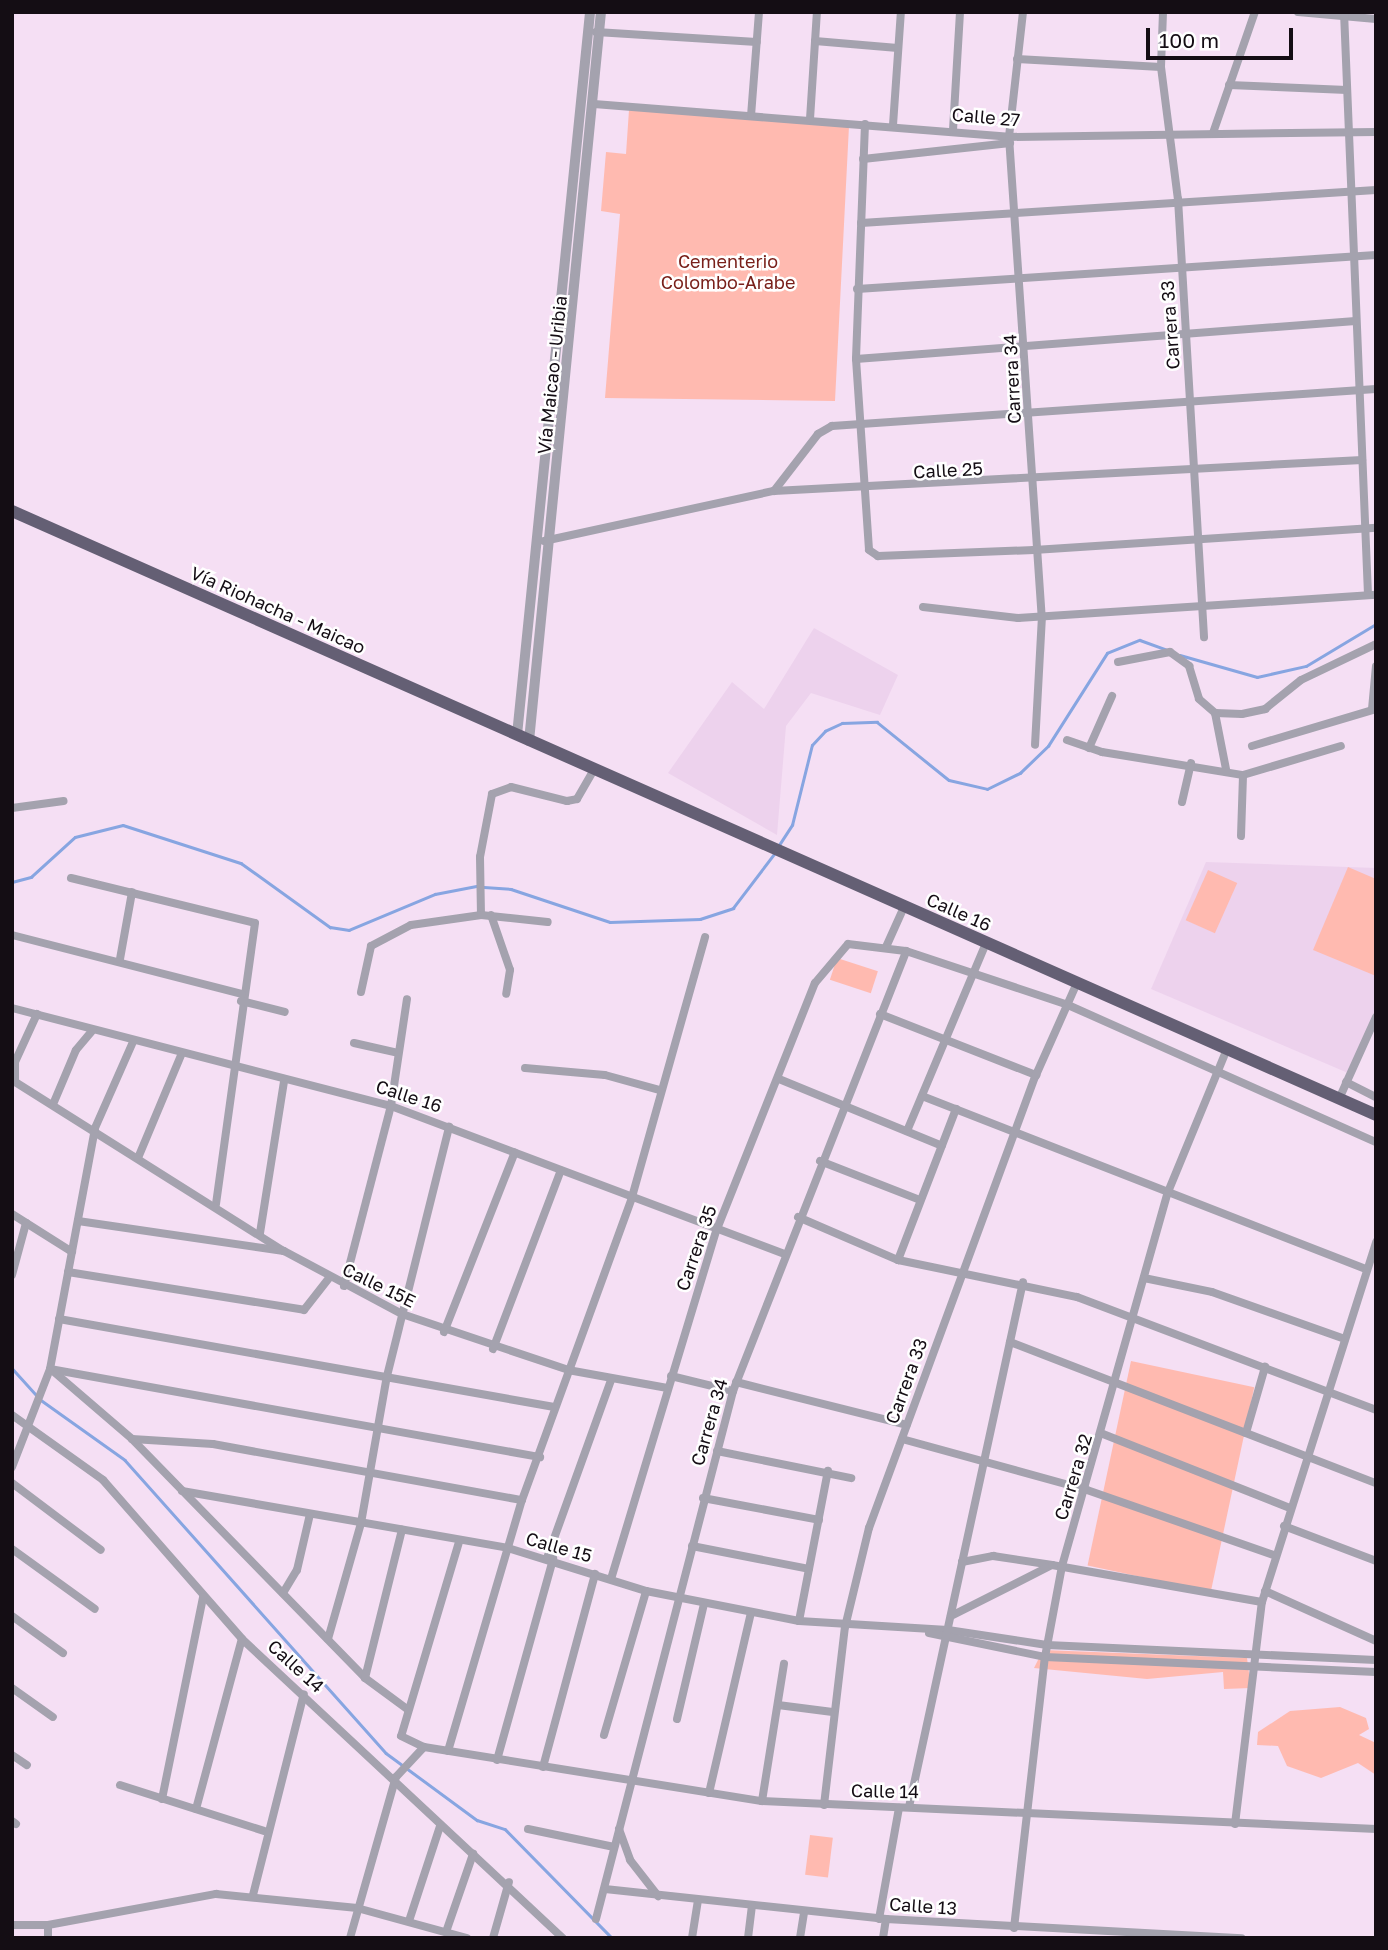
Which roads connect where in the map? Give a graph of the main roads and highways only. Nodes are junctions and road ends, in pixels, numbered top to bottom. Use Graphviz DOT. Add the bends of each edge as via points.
graph roads {
  1 [pos="12,511"];
  2 [pos="523,738"];
  3 [pos="1376,1115"];
  1 -- 2 [label="highway, Vía Riohacha - Maicao"];
  2 -- 3 [label="highway, Calle 16"];
}
